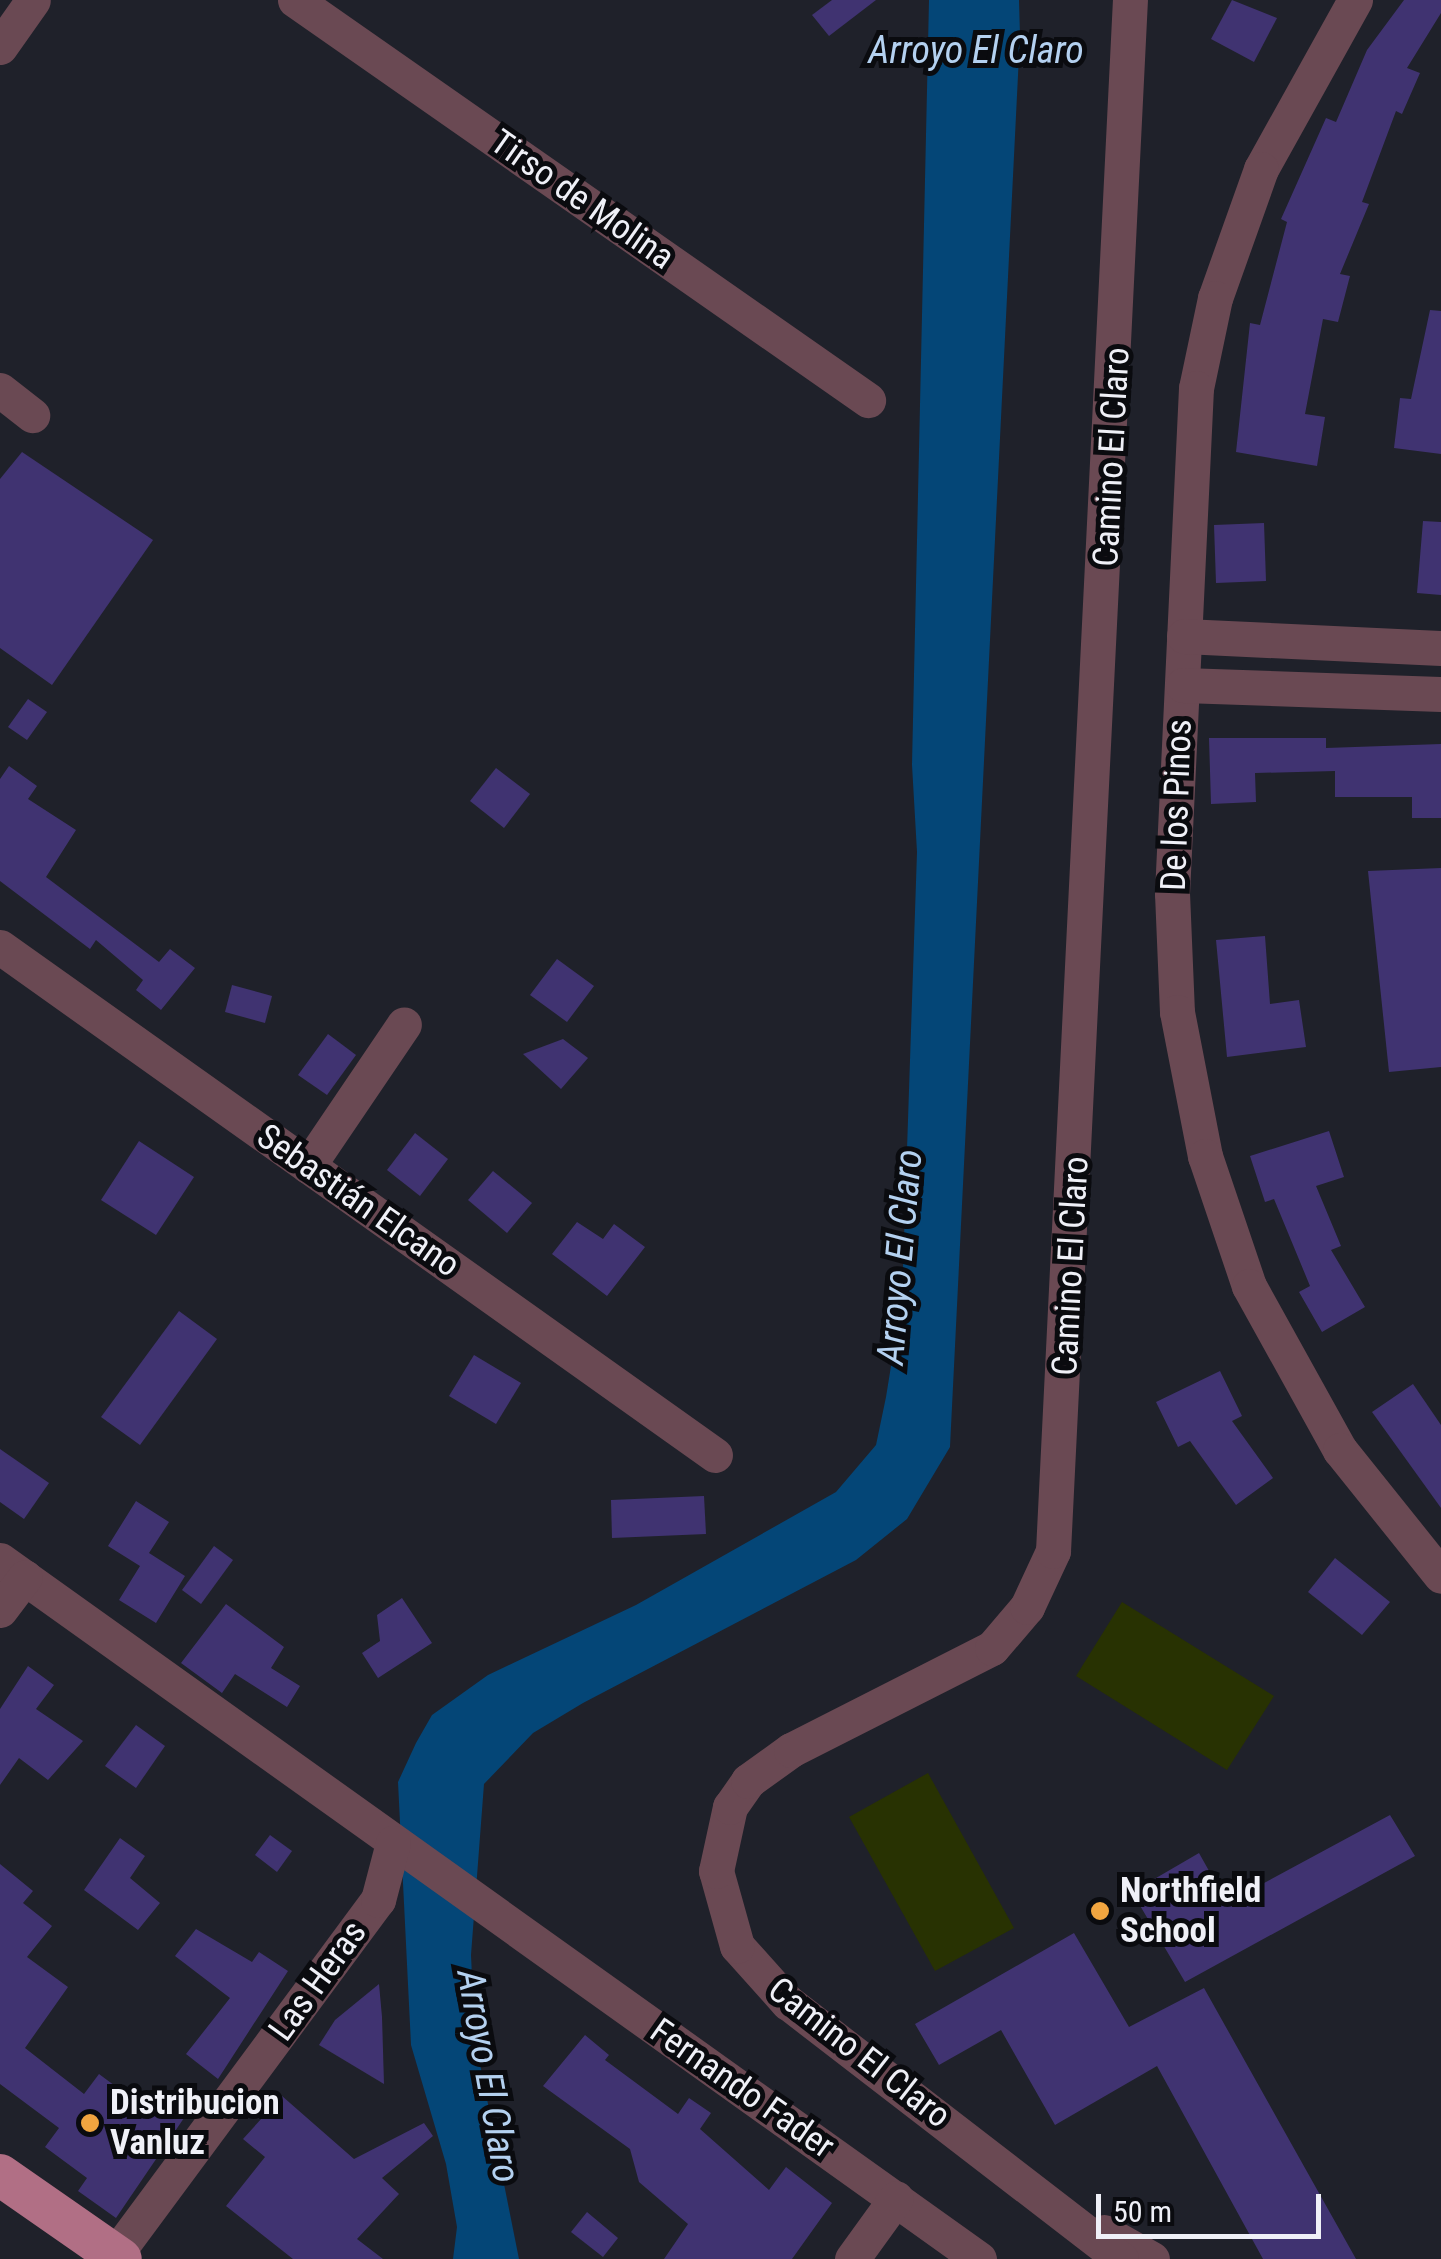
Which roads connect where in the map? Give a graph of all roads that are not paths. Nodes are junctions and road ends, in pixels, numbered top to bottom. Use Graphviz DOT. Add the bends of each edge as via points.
graph roads {
  1 [pos="33,0"];
  2 [pos="295,0"];
  3 [pos="1130,0"];
  4 [pos="1355,0"];
  5 [pos="0,47"];
  6 [pos="0,390"];
  7 [pos="868,400"];
  8 [pos="32,415"];
  9 [pos="1184,636"];
  10 [pos="1441,648"];
  11 [pos="1182,685"];
  12 [pos="1441,694"];
  13 [pos="0,947"];
  14 [pos="404,1024"];
  15 [pos="308,1166"];
  16 [pos="715,1456"];
  17 [pos="12,1568"];
  18 [pos="1441,1576"];
  19 [pos="0,1610"];
  20 [pos="393,1843"];
  21 [pos="0,2175"];
  22 [pos="896,2198"];
  23 [pos="1055,2205"];
  24 [pos="118,2257"];
  25 [pos="852,2259"];
  26 [pos="978,2259"];
  27 [pos="1121,2259"];
  28 [pos="1152,2259"];
  1 -- 5 [label="street"];
  2 -- 7 [label="street, Tirso de Molina"];
  3 -- 23 [label="street, Camino El Claro" via="1053,1552 1027,1607 992,1648 791,1750 748,1781 726,1821 716,1871 737,1946 788,2003"];
  4 -- 9 [label="street, De los Pinos" via="1260,170 1216,298 1196,388"];
  6 -- 8 [label="street"];
  9 -- 10 [label="street"];
  9 -- 11 [label="street, De los Pinos"];
  11 -- 12 [label="street"];
  11 -- 18 [label="street, De los Pinos" via="1174,966 1180,1042 1205,1156 1249,1286 1306,1396 1374,1498"];
  13 -- 15 [label="street, Sebastián Elcano"];
  14 -- 15 [label="street"];
  15 -- 16 [label="street, Sebastián Elcano"];
  17 -- 19 [label="street"];
  17 -- 20 [label="street"];
  20 -- 22 [label="street, Fernando Fader"];
  20 -- 24 [label="street, Las Heras" via="378,1900"];
  21 -- 24 [label="main road"];
  22 -- 25 [label="street"];
  22 -- 26 [label="street, Fernando Fader"];
  23 -- 27 [label="street, Camino El Claro"];
  23 -- 28 [label="street, Camino El Claro"];
}
